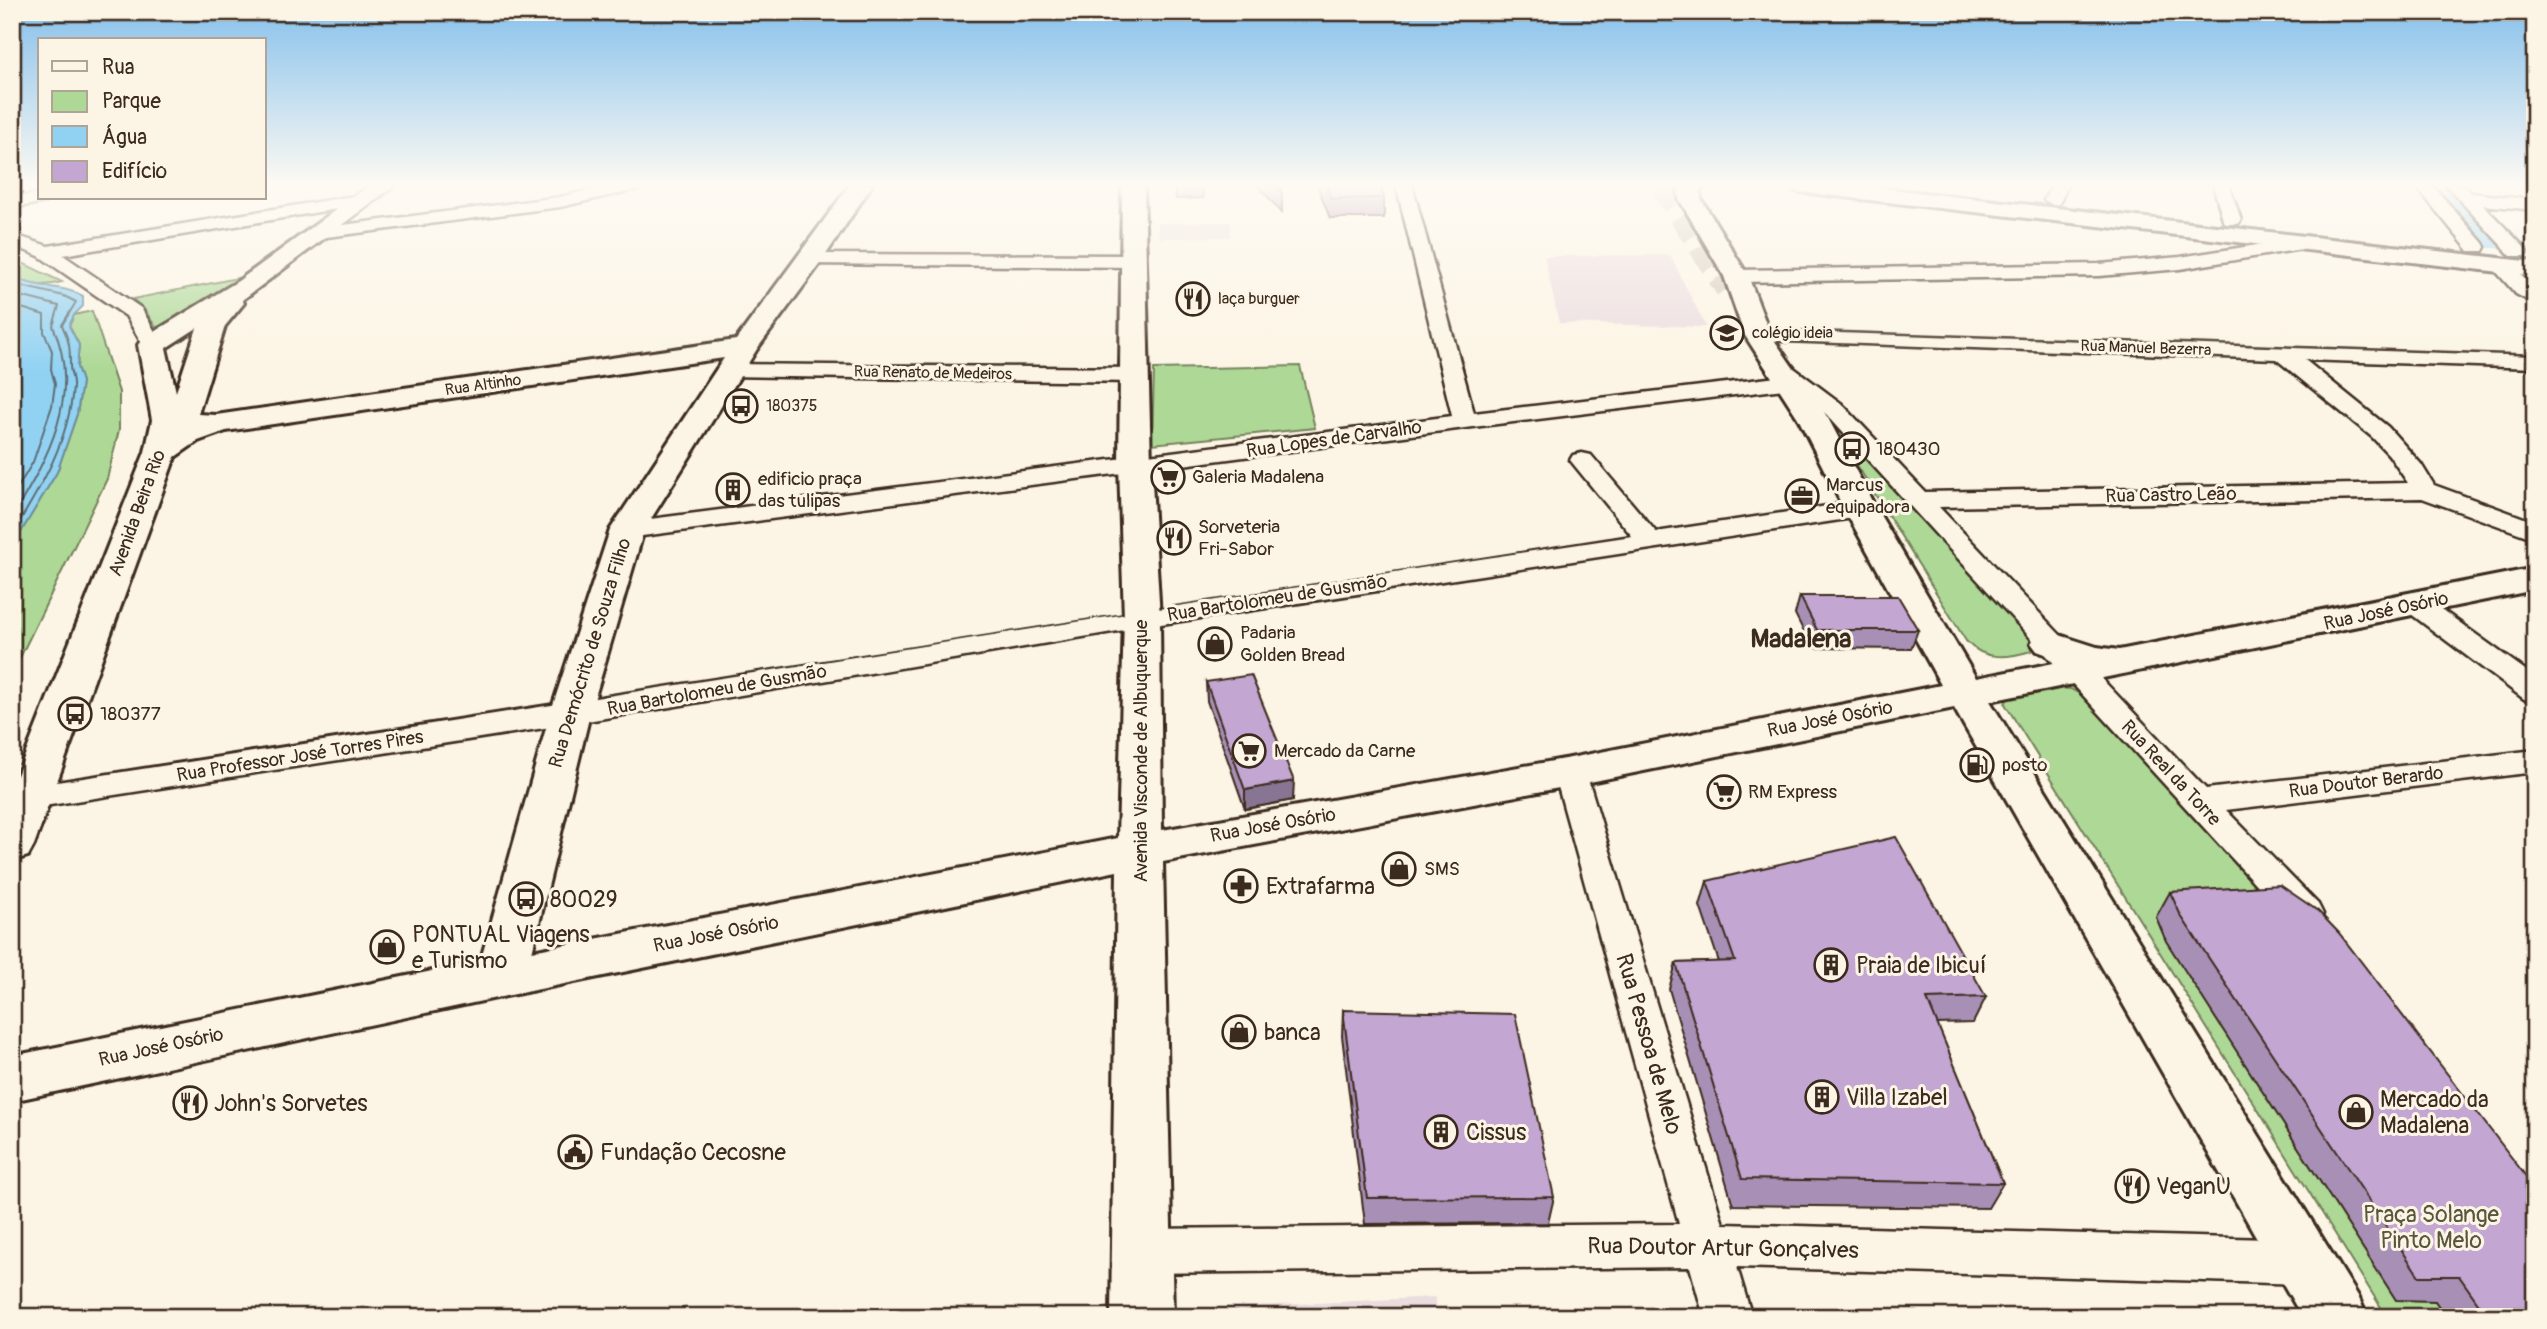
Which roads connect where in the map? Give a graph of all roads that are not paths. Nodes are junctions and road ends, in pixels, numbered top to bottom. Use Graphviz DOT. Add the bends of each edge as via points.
graph roads {
  1 [pos="33,247"];
  2 [pos="73,247"];
  3 [pos="300,247"];
  4 [pos="819,247"];
  5 [pos="1135,247"];
  6 [pos="1420,247"];
  7 [pos="1714,247"];
  8 [pos="2243,247"];
  9 [pos="2283,247"];
  10 [pos="2368,247"];
  11 [pos="2476,247"];
  12 [pos="46,252"];
  13 [pos="2246,253"];
  14 [pos="2518,257"];
  15 [pos="810,260"];
  16 [pos="1135,261"];
  17 [pos="2535,269"];
  18 [pos="1731,282"];
  19 [pos="247,286"];
  20 [pos="2535,298"];
  21 [pos="1757,334"];
  22 [pos="152,345"];
  23 [pos="2282,353"];
  24 [pos="738,359"];
  25 [pos="2535,362"];
  26 [pos="1136,375"];
  27 [pos="1787,376"];
  28 [pos="1465,421"];
  29 [pos="220,423"];
  30 [pos="161,452"];
  31 [pos="1582,460"];
  32 [pos="1135,466"];
  33 [pos="2425,490"];
  34 [pos="1918,500"];
  35 [pos="1860,509"];
  36 [pos="627,530"];
  37 [pos="2535,531"];
  38 [pos="1650,541"];
  39 [pos="2535,579"];
  40 [pos="2417,605"];
  41 [pos="1142,618"];
  42 [pos="2063,658"];
  43 [pos="1964,691"];
  44 [pos="2535,692"];
  45 [pos="570,715"];
  46 [pos="2535,761"];
  47 [pos="1570,772"];
  48 [pos="1140,793"];
  49 [pos="31,797"];
  50 [pos="2197,802"];
  51 [pos="1235,832"];
  52 [pos="12,845"];
  53 [pos="1140,850"];
  54 [pos="2328,938"];
  55 [pos="501,977"];
  56 [pos="12,1079"];
  57 [pos="1708,1245"];
  58 [pos="1142,1251"];
  59 [pos="2304,1262"];
  60 [pos="1142,1317"];
  61 [pos="1728,1317"];
  62 [pos="2336,1317"];
  1 -- 12 [label="street, Avenida Beira Rio"];
  2 -- 12 [label="street"];
  3 -- 19 [label="main road"];
  4 -- 15 [label="main road, Rua Demócrito de Souza Filho"];
  5 -- 16 [label="main road, Avenida Visconde de Albuquerque"];
  6 -- 28 [label="street"];
  7 -- 18 [label="main road"];
  8 -- 13 [label="street"];
  9 -- 13 [label="street"];
  10 -- 14 [label="main road"];
  11 -- 14 [label="main road"];
  12 -- 22 [label="street, Avenida Beira Rio" via="134,312"];
  13 -- 18 [label="street" via="2099,270"];
  14 -- 17 [label="main road"];
  14 -- 20 [label="street" via="2523,290"];
  15 -- 16 [label="street"];
  15 -- 24 [label="main road, Rua Demócrito de Souza Filho"];
  16 -- 26 [label="main road, Avenida Visconde de Albuquerque"];
  18 -- 21 [label="main road, Rua Real da Torre"];
  19 -- 22 [label="main road"];
  19 -- 29 [label="main road" via="212,324 182,418 185,422"];
  21 -- 23 [label="street, Rua Manuel Bezerra"];
  21 -- 27 [label="main road, Rua Real da Torre"];
  22 -- 30 [label="main road, Avenida Beira Rio" via="167,420"];
  23 -- 25 [label="street, Rua Manuel Bezerra"];
  23 -- 33 [label="street" via="2393,445"];
  24 -- 26 [label="street, Rua Renato de Medeiros"];
  24 -- 29 [label="main road, Rua Altinho"];
  24 -- 36 [label="main road, Rua Demócrito de Souza Filho"];
  26 -- 32 [label="main road, Avenida Visconde de Albuquerque"];
  27 -- 28 [label="street, Rua Lopes de Carvalho"];
  27 -- 34 [label="street, Rua Real da Torre" via="1824,399"];
  27 -- 35 [label="main road, Rua Real da Torre"];
  28 -- 32 [label="street, Rua Lopes de Carvalho"];
  29 -- 30 [label="main road" via="187,435"];
  30 -- 49 [label="main road, Avenida Beira Rio"];
  31 -- 38 [label="street"];
  32 -- 36 [label="street, Rua Lopes de Carvalho"];
  32 -- 41 [label="main road, Avenida Visconde de Albuquerque"];
  33 -- 34 [label="street, Rua Castro Leão"];
  33 -- 37 [label="street"];
  34 -- 42 [label="street, Rua Real da Torre"];
  35 -- 38 [label="street, Rua Bartolomeu de Gusmão"];
  35 -- 43 [label="main road, Rua Real da Torre"];
  36 -- 45 [label="main road, Rua Demócrito de Souza Filho"];
  38 -- 41 [label="street, Rua Bartolomeu de Gusmão"];
  39 -- 40 [label="main road, Rua José Osório"];
  40 -- 42 [label="main road, Rua José Osório" via="2132,661"];
  40 -- 44 [label="street"];
  41 -- 45 [label="street, Rua Bartolomeu de Gusmão"];
  41 -- 48 [label="main road, Avenida Visconde de Albuquerque"];
  42 -- 43 [label="main road, Rua José Osório"];
  42 -- 50 [label="street, Rua Real da Torre"];
  43 -- 47 [label="main road, Rua José Osório"];
  43 -- 59 [label="main road, Rua Real da Torre"];
  45 -- 49 [label="street, Rua Professor José Torres Pires"];
  45 -- 55 [label="main road, Rua Demócrito de Souza Filho"];
  46 -- 50 [label="street, Rua Doutor Berardo"];
  47 -- 51 [label="main road, Rua José Osório"];
  47 -- 57 [label="street, Rua Pessoa de Melo"];
  48 -- 51 [label="main road" via="1180,819"];
  48 -- 53 [label="main road, Avenida Visconde de Albuquerque"];
  49 -- 52 [label="main road, Avenida Beira Rio"];
  50 -- 54 [label="street, Rua Real da Torre"];
  51 -- 53 [label="main road, Rua José Osório"];
  53 -- 55 [label="main road, Rua José Osório"];
  53 -- 58 [label="main road, Avenida Visconde de Albuquerque"];
  55 -- 56 [label="main road, Rua José Osório"];
  57 -- 58 [label="street, Rua Doutor Artur Gonçalves"];
  57 -- 59 [label="street, Rua Doutor Artur Gonçalves"];
  57 -- 61 [label="street, Rua Pessoa de Melo"];
  58 -- 60 [label="main road, Avenida Visconde de Albuquerque"];
  59 -- 62 [label="main road, Rua Real da Torre"];
}
